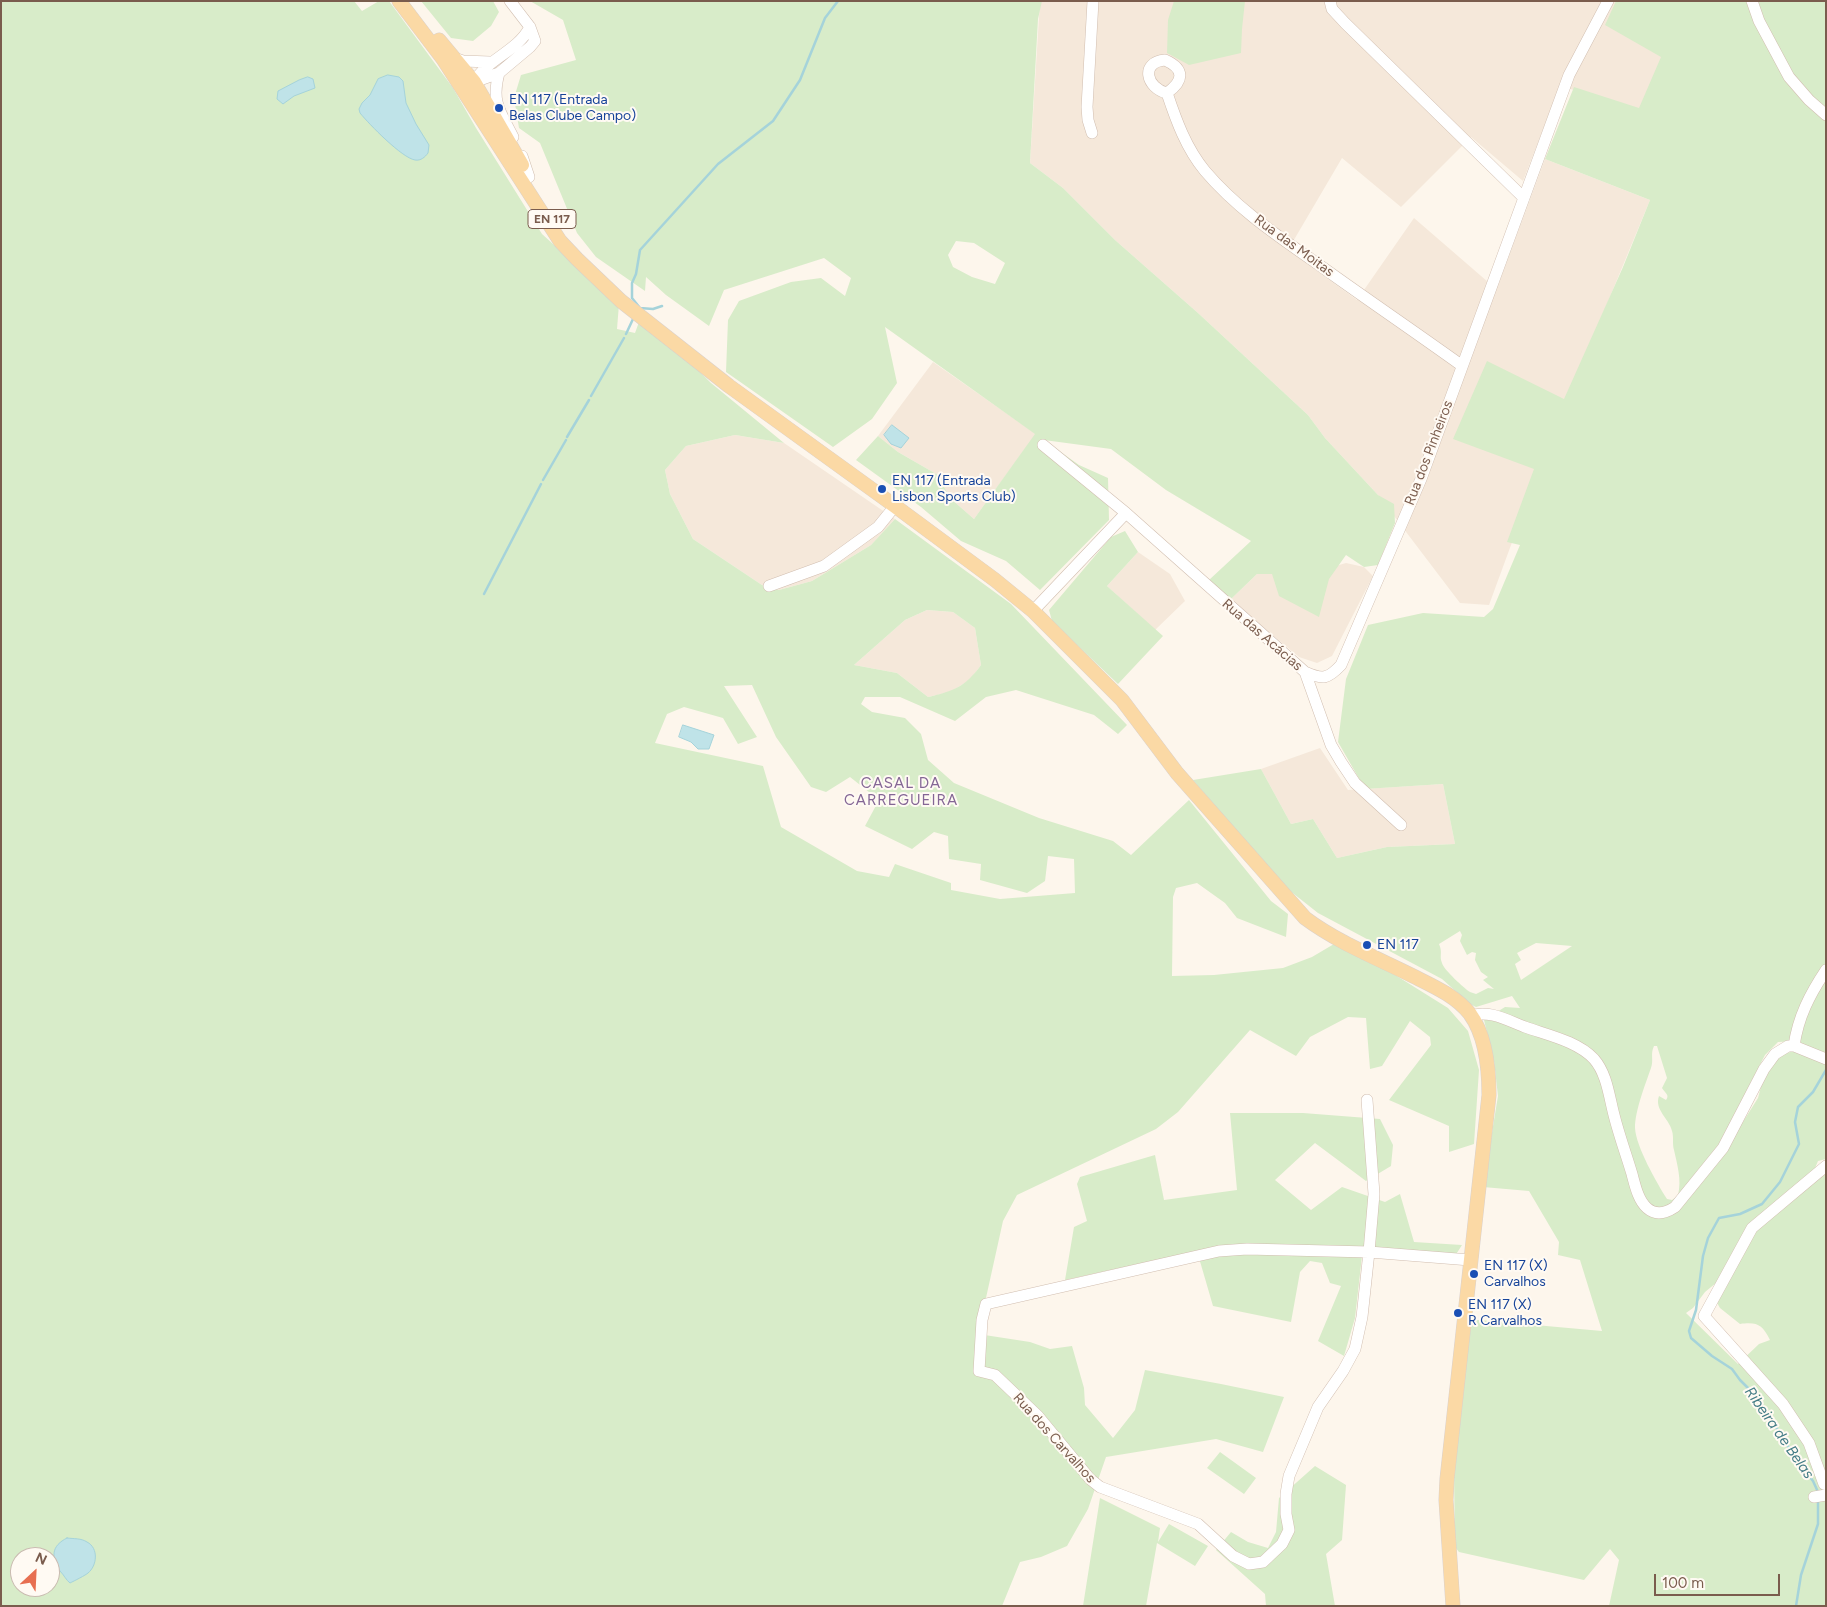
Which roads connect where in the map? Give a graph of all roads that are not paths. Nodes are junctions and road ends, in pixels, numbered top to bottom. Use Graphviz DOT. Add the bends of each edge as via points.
graph roads {
  1 [pos="399,1"];
  2 [pos="407,1"];
  3 [pos="510,1"];
  4 [pos="1093,1"];
  5 [pos="1330,1"];
  6 [pos="1608,1"];
  7 [pos="1752,1"];
  8 [pos="530,27"];
  9 [pos="424,32"];
  10 [pos="454,58"];
  11 [pos="490,62"];
  12 [pos="499,73"];
  13 [pos="474,82"];
  14 [pos="1167,93"];
  15 [pos="473,105"];
  16 [pos="1826,115"];
  17 [pos="1092,133"];
  18 [pos="529,177"];
  19 [pos="1524,198"];
  20 [pos="577,259"];
  21 [pos="1461,365"];
  22 [pos="1043,445"];
  23 [pos="895,506"];
  24 [pos="1126,513"];
  25 [pos="769,586"];
  26 [pos="1033,611"];
  27 [pos="1305,672"];
  28 [pos="1401,826"];
  29 [pos="1826,970"];
  30 [pos="1471,1016"];
  31 [pos="1794,1046"];
  32 [pos="1826,1059"];
  33 [pos="1367,1100"];
  34 [pos="1826,1166"];
  35 [pos="1369,1252"];
  36 [pos="1470,1260"];
  37 [pos="1821,1492"];
  38 [pos="1453,1606"];
  1 -- 9 [label="main road, EN 117"];
  2 -- 10 [label="main road, EN 117"];
  3 -- 8 [label="street"];
  4 -- 17 [label="street" via="1087,107"];
  5 -- 19 [label="street" via="1332,9 1345,24"];
  6 -- 19 [label="street, Rua dos Pinheiros" via="1570,75"];
  7 -- 16 [label="street" via="1789,77"];
  8 -- 11 [label="street" via="519,43"];
  8 -- 12 [label="street" via="535,41"];
  9 -- 13 [label="main road" via="460,74"];
  9 -- 15 [label="main road, EN 117"];
  10 -- 11 [label="street"];
  10 -- 13 [label="main road, EN 117"];
  11 -- 13 [label="street"];
  12 -- 13 [label="street"];
  12 -- 18 [label="street" via="494,94"];
  13 -- 15 [label="main road"];
  13 -- 18 [label="main road, EN 117"];
  14 -- 21 [label="street, Rua das Moitas" via="1190,149 1204,170 1233,201"];
  15 -- 20 [label="main road, EN 117" via="545,219"];
  18 -- 20 [label="main road, EN 117"];
  19 -- 21 [label="street, Rua dos Pinheiros"];
  20 -- 23 [label="main road, EN 117" via="621,301 723,382"];
  21 -- 27 [label="street, Rua dos Pinheiros" via="1421,478 1341,665 1324,678"];
  22 -- 24 [label="street, Rua das Acácias"];
  23 -- 25 [label="street" via="878,527 824,566"];
  23 -- 26 [label="main road, EN 117"];
  24 -- 26 [label="street"];
  24 -- 27 [label="street, Rua das Acácias"];
  26 -- 30 [label="main road, EN 117" via="1122,700 1177,773 1301,915 1326,932 1436,987"];
  27 -- 28 [label="street, Rua das Acácias" via="1340,762 1355,783"];
  29 -- 31 [label="street" via="1797,1024"];
  30 -- 31 [label="street" via="1480,1012 1496,1016 1570,1043 1594,1058 1603,1073 1636,1190 1645,1206 1659,1213 1675,1207 1723,1148 1775,1054"];
  30 -- 36 [label="main road, EN 117" via="1484,1045 1489,1084"];
  31 -- 32 [label="street"];
  33 -- 35 [label="street" via="1374,1194"];
  34 -- 37 [label="street" via="1752,1228 1704,1316 1783,1404 1809,1443"];
  35 -- 35 [label="street, Rua dos Carvalhos" via="1247,1248 1219,1251 986,1304 979,1371 995,1375 1038,1416 1100,1487 1198,1524 1233,1556 1249,1564 1263,1562 1282,1544 1289,1530 1286,1514 1289,1476 1318,1407 1355,1349"];
  35 -- 36 [label="street, Rua dos Carvalhos"];
  36 -- 38 [label="main road, EN 117" via="1447,1479"];
}
